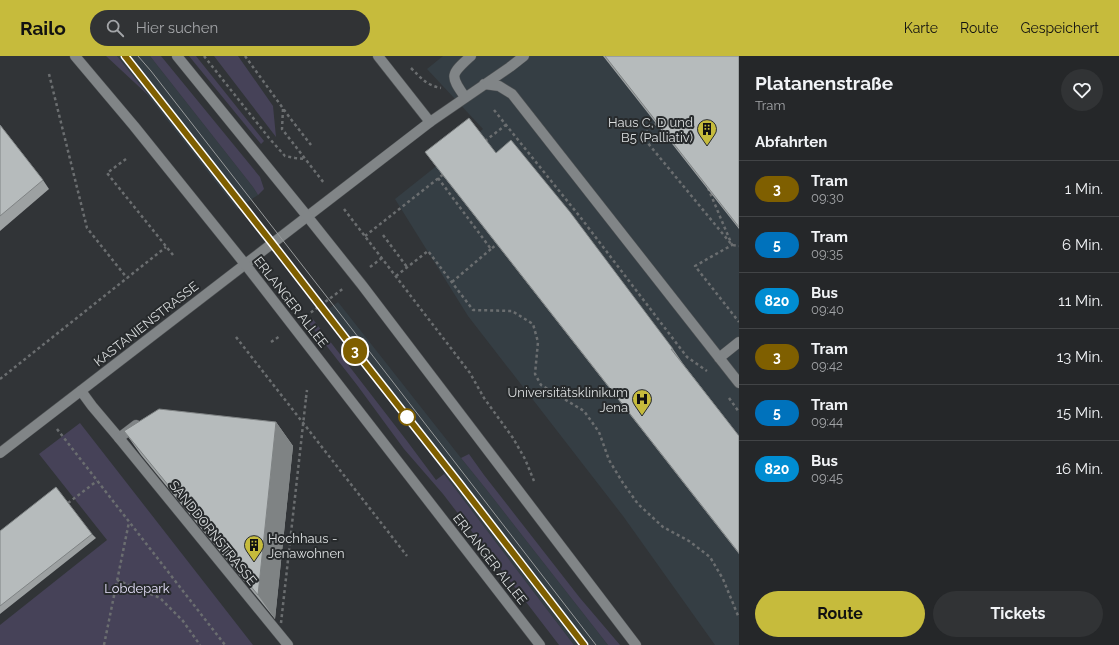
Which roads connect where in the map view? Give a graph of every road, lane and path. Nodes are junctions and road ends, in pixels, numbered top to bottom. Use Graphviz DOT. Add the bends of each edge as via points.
graph roads {
  1 [pos="75,56"];
  2 [pos="177,56"];
  3 [pos="204,56"];
  4 [pos="245,56"];
  5 [pos="378,56"];
  6 [pos="471,56"];
  7 [pos="524,56"];
  8 [pos="408,65"];
  9 [pos="49,74"];
  10 [pos="456,84"];
  11 [pos="484,84"];
  12 [pos="465,97"];
  13 [pos="283,109"];
  14 [pos="494,110"];
  15 [pos="430,122"];
  16 [pos="657,123"];
  17 [pos="506,124"];
  18 [pos="482,144"];
  19 [pos="311,145"];
  20 [pos="126,159"];
  21 [pos="306,159"];
  22 [pos="450,169"];
  23 [pos="438,178"];
  24 [pos="326,185"];
  25 [pos="708,188"];
  26 [pos="344,208"];
  27 [pos="307,216"];
  28 [pos="581,218"];
  29 [pos="576,222"];
  30 [pos="383,235"];
  31 [pos="365,236"];
  32 [pos="497,244"];
  33 [pos="732,245"];
  34 [pos="739,246"];
  35 [pos="166,247"];
  36 [pos="491,249"];
  37 [pos="173,255"];
  38 [pos="382,258"];
  39 [pos="245,264"];
  40 [pos="407,267"];
  41 [pos="396,276"];
  42 [pos="127,278"];
  43 [pos="356,278"];
  44 [pos="452,282"];
  45 [pos="739,322"];
  46 [pos="293,326"];
  47 [pos="236,337"];
  48 [pos="271,342"];
  49 [pos="739,342"];
  50 [pos="719,358"];
  51 [pos="712,375"];
  52 [pos="0,379"];
  53 [pos="739,383"];
  54 [pos="307,390"];
  55 [pos="82,391"];
  56 [pos="726,394"];
  57 [pos="739,412"];
  58 [pos="47,417"];
  59 [pos="145,422"];
  60 [pos="119,438"];
  61 [pos="0,453"];
  62 [pos="97,481"];
  63 [pos="536,486"];
  64 [pos="68,503"];
  65 [pos="129,522"];
  66 [pos="407,556"];
  67 [pos="117,580"];
  68 [pos="739,618"];
  69 [pos="281,623"];
  70 [pos="104,645"];
  71 [pos="200,645"];
  72 [pos="225,645"];
  73 [pos="288,645"];
  74 [pos="540,645"];
  75 [pos="636,645"];
  1 -- 39 [label="main road, ERLANGER ALLEE"];
  2 -- 27 [label="main road"];
  3 -- 21 [label="path" via="285,156"];
  4 -- 13 [label="path"];
  5 -- 15 [label="main road"];
  6 -- 10 [label="main road" via="455,71"];
  7 -- 11 [label="main road, KASTANIENSTRASSE"];
  8 -- 10 [label="path" via="433,87 441,88"];
  9 -- 42 [label="path" via="87,228"];
  10 -- 12 [label="main road"];
  11 -- 12 [label="main road, KASTANIENSTRASSE"];
  11 -- 50 [label="main road" via="499,86 512,94"];
  12 -- 15 [label="main road, KASTANIENSTRASSE"];
  13 -- 19 [label="path"];
  13 -- 21 [label="path" via="282,129"];
  14 -- 17 [label="path"];
  15 -- 27 [label="main road, KASTANIENSTRASSE"];
  16 -- 33 [label="path" via="642,136"];
  17 -- 18 [label="path"];
  17 -- 28 [label="path"];
  20 -- 35 [label="path" via="107,173"];
  21 -- 24 [label="path"];
  22 -- 23 [label="path"];
  23 -- 31 [label="path"];
  23 -- 36 [label="path"];
  25 -- 33 [label="path"];
  26 -- 31 [label="path"];
  27 -- 39 [label="main road, KASTANIENSTRASSE"];
  27 -- 43 [label="main road"];
  28 -- 29 [label="path"];
  28 -- 51 [label="path" via="687,357"];
  30 -- 40 [label="path"];
  31 -- 38 [label="path"];
  32 -- 36 [label="path"];
  33 -- 34 [label="path"];
  33 -- 45 [label="path" via="695,266"];
  35 -- 37 [label="path"];
  35 -- 42 [label="path"];
  36 -- 44 [label="path"];
  38 -- 41 [label="path"];
  38 -- 43 [label="path"];
  39 -- 46 [label="main road, ERLANGER ALLEE"];
  39 -- 55 [label="main road, KASTANIENSTRASSE"];
  40 -- 41 [label="path"];
  40 -- 44 [label="path" via="428,251"];
  41 -- 63 [label="path" via="470,373 484,398 513,438"];
  42 -- 52 [label="path"];
  43 -- 46 [label="path"];
  43 -- 75 [label="main road"];
  44 -- 68 [label="path" via="473,310 512,311 533,324 538,342 535,374 541,386 584,411 599,432 623,483 638,504 663,527 689,541 710,557 723,579"];
  46 -- 48 [label="path"];
  46 -- 74 [label="main road, ERLANGER ALLEE"];
  47 -- 66 [label="path"];
  49 -- 50 [label="main road"];
  50 -- 53 [label="main road"];
  54 -- 69 [label="path, bridge"];
  55 -- 58 [label="main road, KASTANIENSTRASSE"];
  55 -- 60 [label="main road, SANDDORNSTRASSE"];
  56 -- 57 [label="path"];
  58 -- 61 [label="main road, KASTANIENSTRASSE"];
  58 -- 62 [label="path"];
  59 -- 60 [label="main road"];
  60 -- 73 [label="main road, SANDDORNSTRASSE"];
  62 -- 64 [label="path"];
  62 -- 65 [label="path"];
  65 -- 67 [label="path"];
  65 -- 72 [label="path"];
  67 -- 70 [label="path"];
  67 -- 71 [label="path" via="160,598 183,621"];
}
